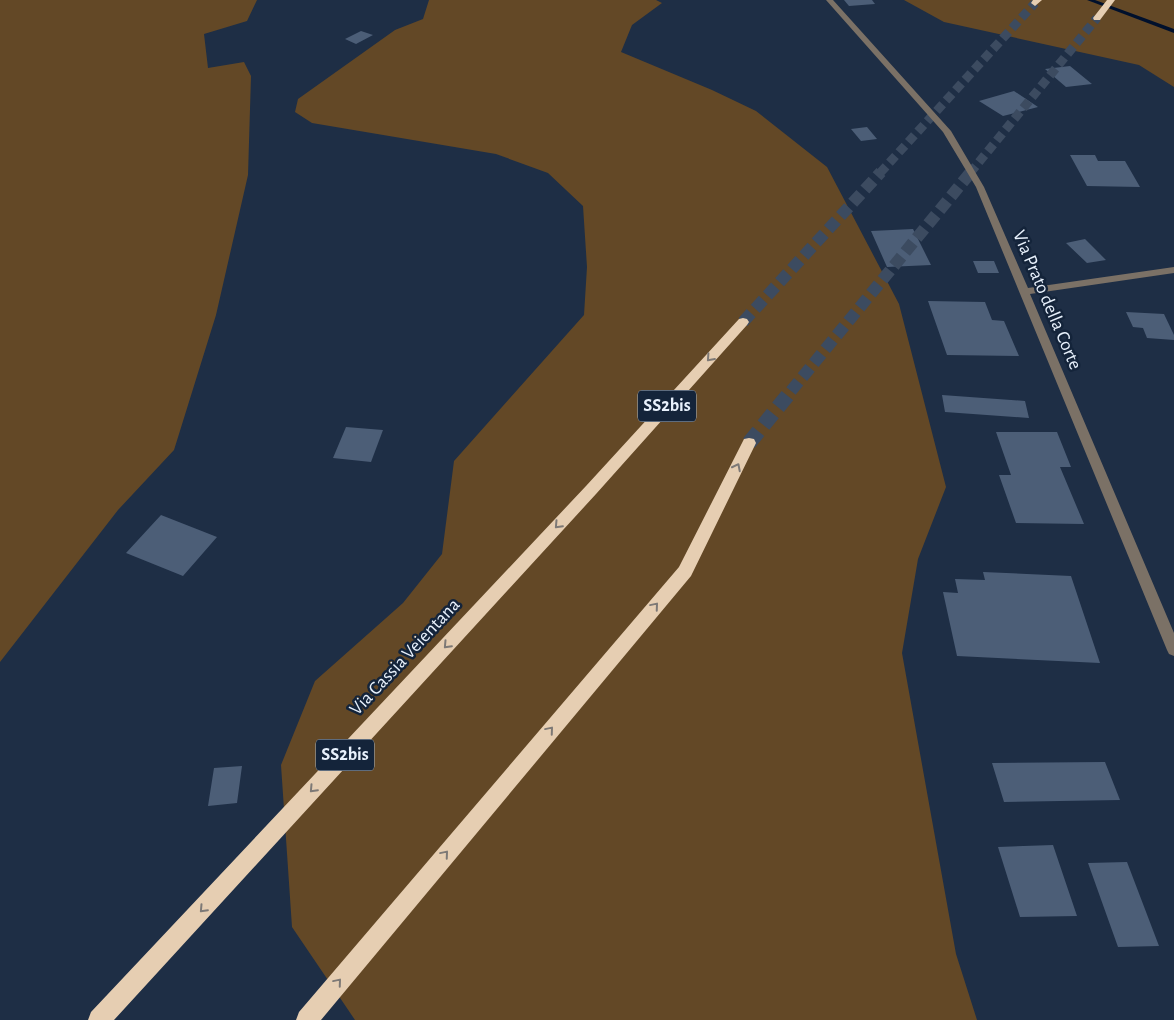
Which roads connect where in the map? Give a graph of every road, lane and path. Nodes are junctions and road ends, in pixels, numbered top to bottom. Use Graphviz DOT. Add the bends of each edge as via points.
graph roads {
  1 [pos="829,0"];
  2 [pos="1111,0"];
  3 [pos="1097,18"];
  4 [pos="1174,270"];
  5 [pos="1024,292"];
  6 [pos="743,322"];
  7 [pos="749,443"];
  8 [pos="1174,650"];
  9 [pos="100,1020"];
  10 [pos="308,1020"];
  1 -- 5 [label="street, Via Prato della Corte" via="947,131 980,187"];
  2 -- 3 [label="highway"];
  4 -- 5 [label="street"];
  5 -- 8 [label="street, Via Prato della Corte"];
  6 -- 9 [label="highway, Via Cassia Veientana / SS2bis, one-way"];
  10 -- 7 [label="highway, one-way" via="685,571"];
}
